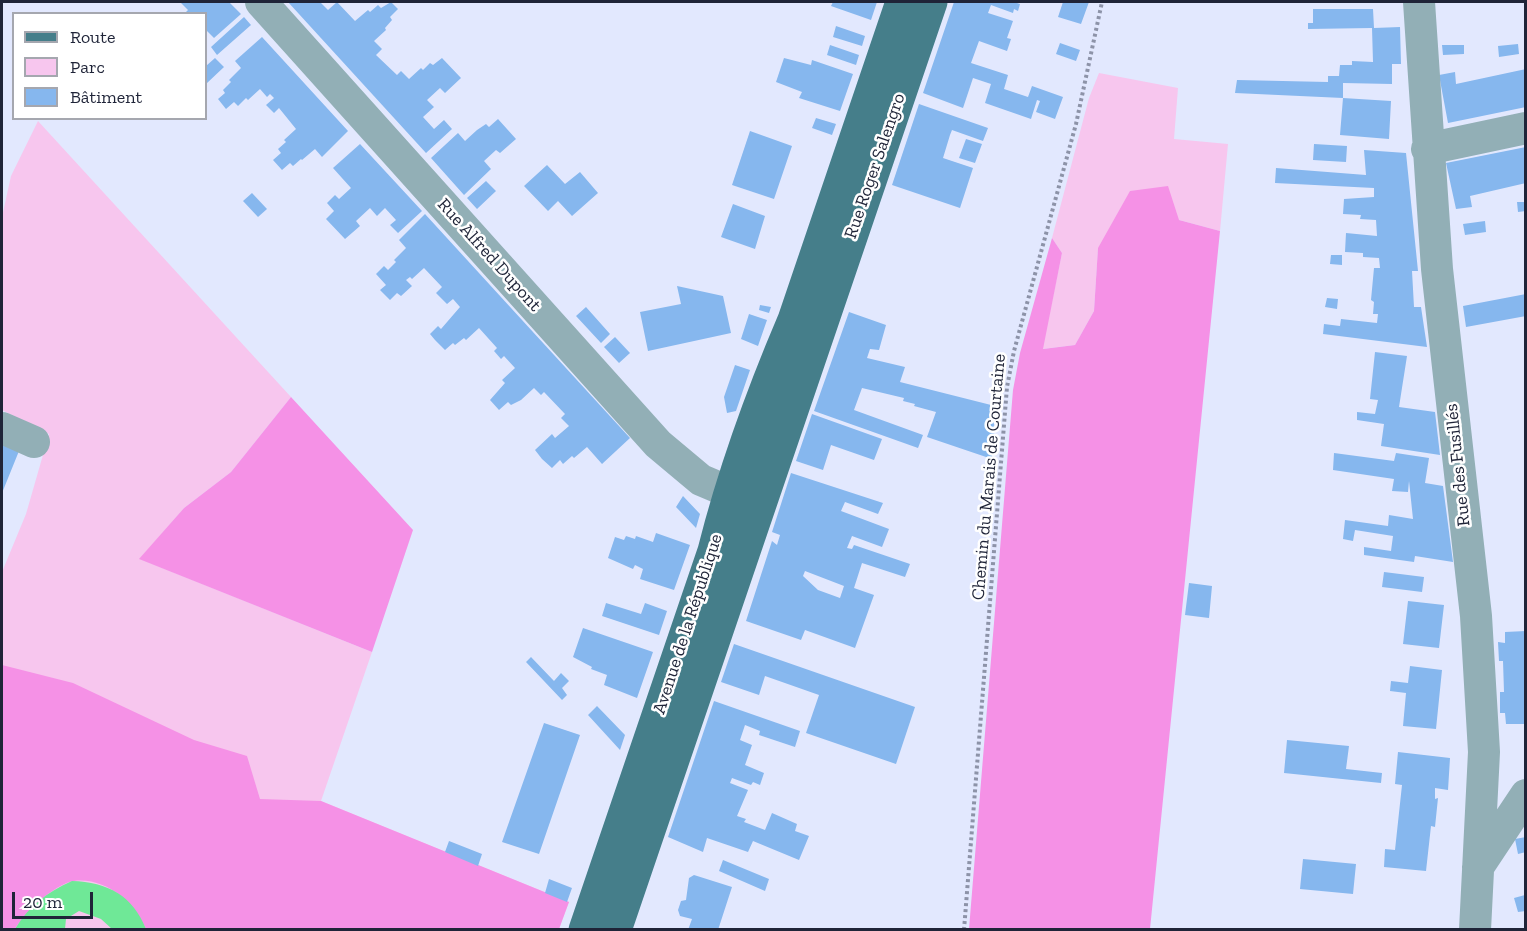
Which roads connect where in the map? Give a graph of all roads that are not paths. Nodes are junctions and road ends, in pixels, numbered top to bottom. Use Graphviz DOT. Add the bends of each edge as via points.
graph roads {
  1 [pos="261,2"];
  2 [pos="902,2"];
  3 [pos="917,2"];
  4 [pos="931,2"];
  5 [pos="1419,2"];
  6 [pos="1526,128"];
  7 [pos="1427,149"];
  8 [pos="806,326"];
  9 [pos="2,428"];
  10 [pos="34,442"];
  11 [pos="729,493"];
  12 [pos="759,504"];
  13 [pos="1526,795"];
  14 [pos="1477,869"];
  15 [pos="585,930"];
  16 [pos="598,930"];
  17 [pos="615,930"];
  18 [pos="1475,930"];
  1 -- 11 [label="street, Rue Alfred Dupont" via="658,444 701,480"];
  2 -- 8 [label="main road, Rue Roger Salengro"];
  3 -- 11 [label="street" via="778,414"];
  4 -- 8 [label="main road, Rue Roger Salengro"];
  5 -- 7 [label="street, Rue des Fusillés"];
  6 -- 7 [label="street"];
  7 -- 14 [label="street, Rue des Fusillés" via="1479,527 1476,616 1484,752"];
  8 -- 11 [label="main road, Avenue de la République" via="772,370"];
  8 -- 12 [label="main road, Avenue de la République"];
  9 -- 10 [label="street"];
  11 -- 12 [label="street, Rue Alfred Dupont"];
  11 -- 15 [label="main road, Avenue de la République" via="710,562"];
  12 -- 16 [label="street" via="724,564"];
  12 -- 17 [label="main road, Avenue de la République"];
  13 -- 14 [label="street"];
  14 -- 18 [label="street, Rue des Fusillés"];
}
